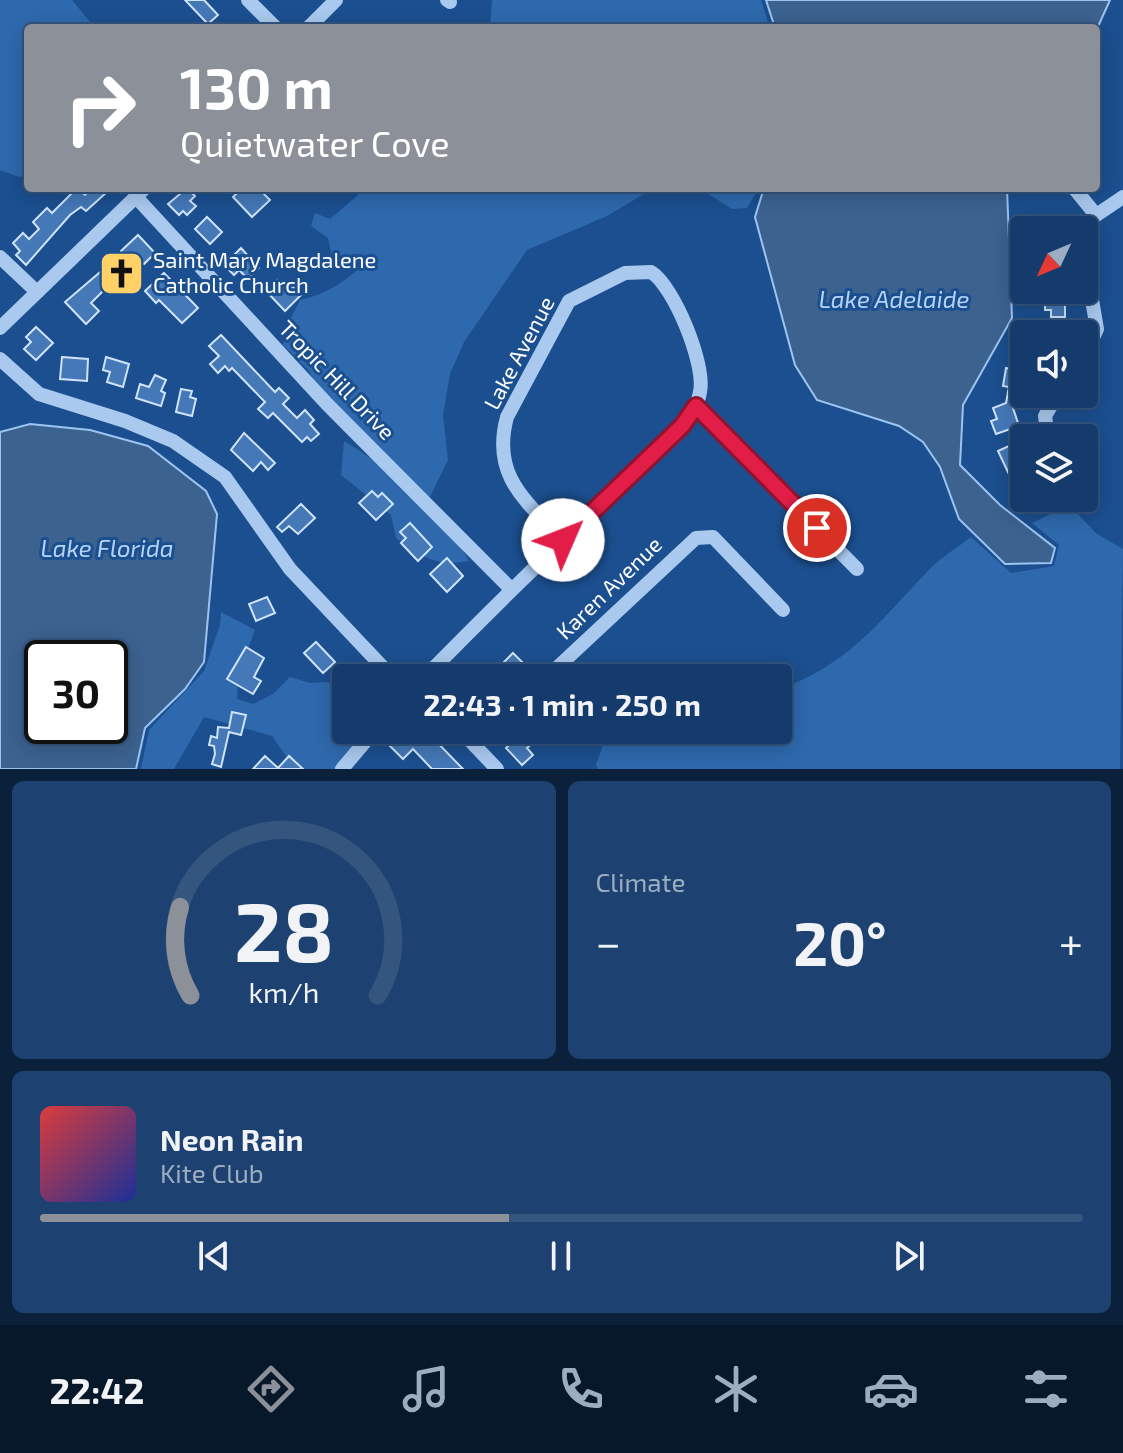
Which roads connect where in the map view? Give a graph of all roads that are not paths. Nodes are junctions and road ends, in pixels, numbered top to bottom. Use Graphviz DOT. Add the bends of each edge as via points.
graph roads {
  1 [pos="248,0"];
  2 [pos="336,0"];
  3 [pos="272,24"];
  4 [pos="312,24"];
  5 [pos="140,192"];
  6 [pos="1077,192"];
  7 [pos="1123,197"];
  8 [pos="1096,215"];
  9 [pos="0,257"];
  10 [pos="37,292"];
  11 [pos="0,328"];
  12 [pos="0,359"];
  13 [pos="696,406"];
  14 [pos="563,540"];
  15 [pos="857,569"];
  16 [pos="511,589"];
  17 [pos="783,610"];
  18 [pos="380,664"];
  19 [pos="438,664"];
  20 [pos="561,664"];
  21 [pos="363,744"];
  22 [pos="475,746"];
  23 [pos="342,769"];
  24 [pos="497,769"];
  1 -- 3 [label="street"];
  2 -- 4 [label="street"];
  5 -- 10 [label="street"];
  5 -- 16 [label="street, Tropic Hill Drive" via="327,404"];
  6 -- 8 [label="street"];
  7 -- 8 [label="street"];
  9 -- 10 [label="street"];
  10 -- 11 [label="street"];
  12 -- 18 [label="street" via="39,394 173,441 225,477 290,569"];
  13 -- 14 [label="street" via="682,426"];
  13 -- 14 [label="street, Lake Avenue" via="701,378 697,358 661,278 651,272 625,273 569,301 502,436 502,456 517,492"];
  13 -- 15 [label="street"];
  14 -- 16 [label="street"];
  16 -- 19 [label="street"];
  17 -- 20 [label="street, Karen Avenue" via="721,544 705,535 689,542"];
  21 -- 23 [label="street"];
  22 -- 24 [label="street"];
}
